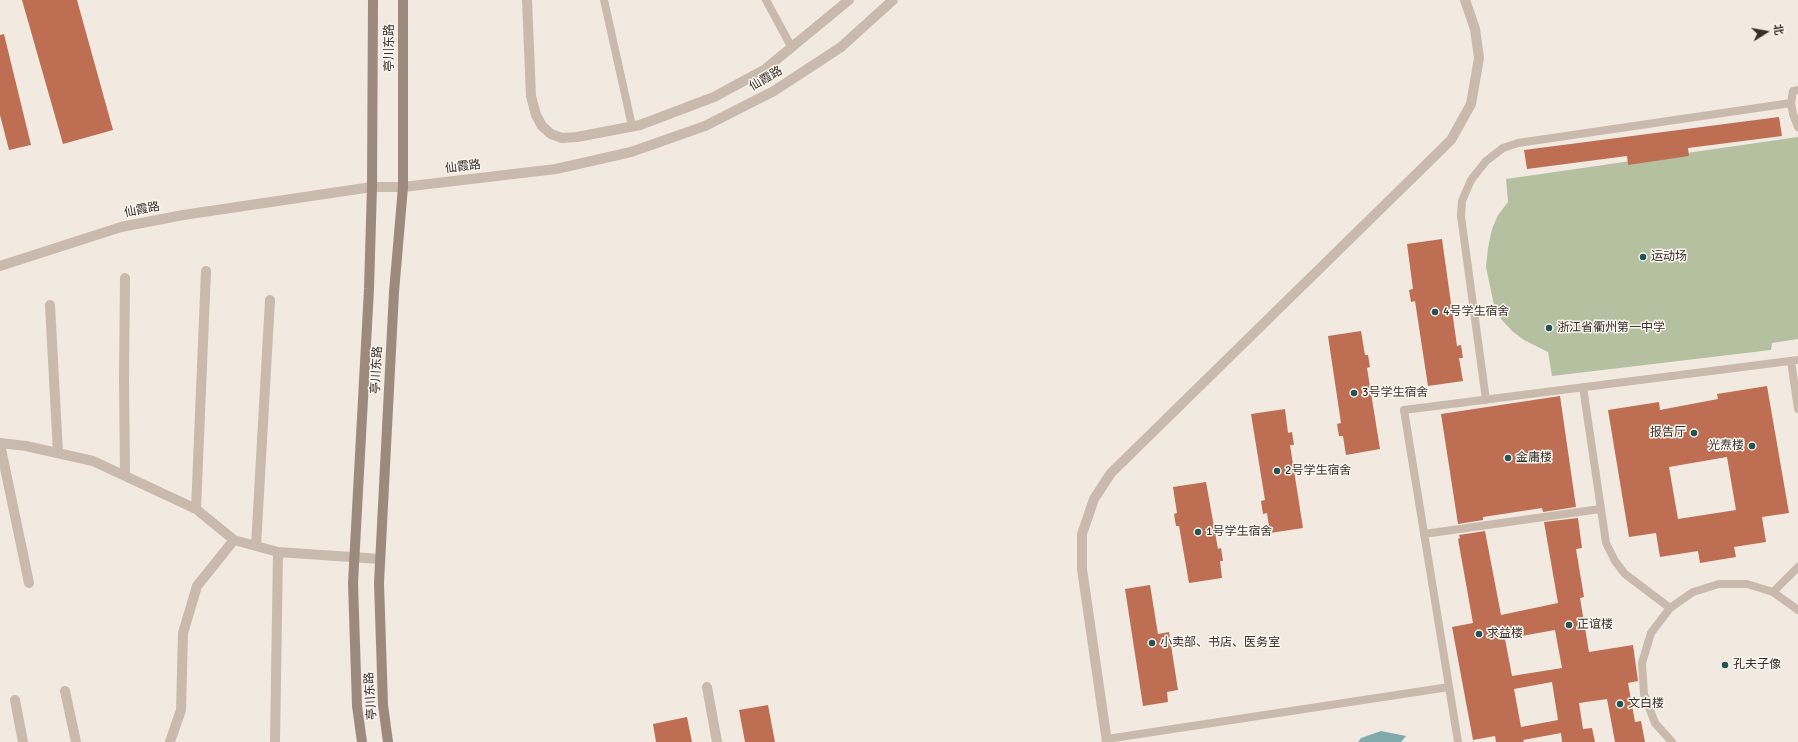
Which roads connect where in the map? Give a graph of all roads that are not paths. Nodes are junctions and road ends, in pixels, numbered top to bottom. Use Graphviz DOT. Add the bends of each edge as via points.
graph roads {
  1 [pos="373,0"];
  2 [pos="403,0"];
  3 [pos="527,0"];
  4 [pos="604,0"];
  5 [pos="766,0"];
  6 [pos="849,0"];
  7 [pos="893,0"];
  8 [pos="1465,0"];
  9 [pos="792,48"];
  10 [pos="1798,90"];
  11 [pos="1791,103"];
  12 [pos="632,126"];
  13 [pos="1798,127"];
  14 [pos="372,187"];
  15 [pos="403,187"];
  16 [pos="0,266"];
  17 [pos="206,271"];
  18 [pos="125,278"];
  19 [pos="270,300"];
  20 [pos="50,305"];
  21 [pos="1794,361"];
  22 [pos="1583,387"];
  23 [pos="1486,400"];
  24 [pos="1798,409"];
  25 [pos="0,443"];
  26 [pos="58,453"];
  27 [pos="126,476"];
  28 [pos="196,509"];
  29 [pos="1600,509"];
  30 [pos="1424,534"];
  31 [pos="234,540"];
  32 [pos="256,546"];
  33 [pos="278,552"];
  34 [pos="355,557"];
  35 [pos="380,559"];
  36 [pos="1798,567"];
  37 [pos="29,583"];
  38 [pos="1773,592"];
  39 [pos="1670,608"];
  40 [pos="1798,610"];
  41 [pos="707,687"];
  42 [pos="1449,687"];
  43 [pos="65,691"];
  44 [pos="15,700"];
  45 [pos="1107,740"];
  46 [pos="23,742"];
  47 [pos="76,742"];
  48 [pos="170,742"];
  49 [pos="275,742"];
  50 [pos="362,742"];
  51 [pos="388,742"];
  52 [pos="716,742"];
  53 [pos="1458,742"];
  54 [pos="1672,742"];
  1 -- 14 [label="main road, 亭川东路"];
  2 -- 15 [label="main road, 亭川东路"];
  3 -- 12 [label="street" via="531,96 542,126 551,134 562,138"];
  4 -- 12 [label="lane"];
  5 -- 9 [label="lane"];
  6 -- 9 [label="street"];
  7 -- 15 [label="street, 仙霞路" via="841,47 774,91 705,126 631,152 556,169"];
  8 -- 45 [label="street" via="1476,29 1479,58 1471,104 1452,140 1111,473 1094,499 1082,534 1082,569"];
  9 -- 12 [label="street" via="764,70 714,97"];
  10 -- 11 [label="lane" via="1793,91"];
  11 -- 13 [label="lane"];
  11 -- 23 [label="lane" via="1518,143 1503,148 1486,161 1471,180 1462,201 1461,216"];
  14 -- 15 [label="street, 仙霞路"];
  14 -- 16 [label="street, 仙霞路" via="183,215 121,227"];
  14 -- 34 [label="main road, 亭川东路"];
  15 -- 35 [label="main road, 亭川东路" via="394,292"];
  17 -- 28 [label="street"];
  18 -- 27 [label="street"];
  19 -- 32 [label="street"];
  20 -- 26 [label="street"];
  21 -- 22 [label="lane"];
  21 -- 24 [label="lane"];
  22 -- 23 [label="lane"];
  22 -- 29 [label="lane"];
  23 -- 30 [label="lane" via="1404,410"];
  25 -- 26 [label="street"];
  25 -- 37 [label="street"];
  26 -- 27 [label="street" via="93,461"];
  27 -- 28 [label="street"];
  28 -- 31 [label="street"];
  29 -- 30 [label="lane"];
  29 -- 39 [label="lane" via="1606,543 1615,561 1625,574"];
  30 -- 42 [label="lane"];
  31 -- 32 [label="street"];
  31 -- 48 [label="street" via="197,586 183,633 181,710"];
  32 -- 33 [label="street"];
  33 -- 34 [label="street"];
  33 -- 49 [label="street"];
  34 -- 35 [label="street"];
  34 -- 50 [label="main road, 亭川东路" via="353,583 357,706"];
  35 -- 51 [label="main road, 亭川东路" via="383,705"];
  36 -- 38 [label="lane"];
  38 -- 39 [label="lane" via="1747,584 1719,584 1693,592"];
  38 -- 40 [label="lane"];
  39 -- 54 [label="lane" via="1651,633 1642,663 1644,694 1655,723"];
  41 -- 52 [label="street"];
  42 -- 45 [label="lane"];
  42 -- 53 [label="lane"];
  43 -- 47 [label="street"];
  44 -- 46 [label="street"];
}
